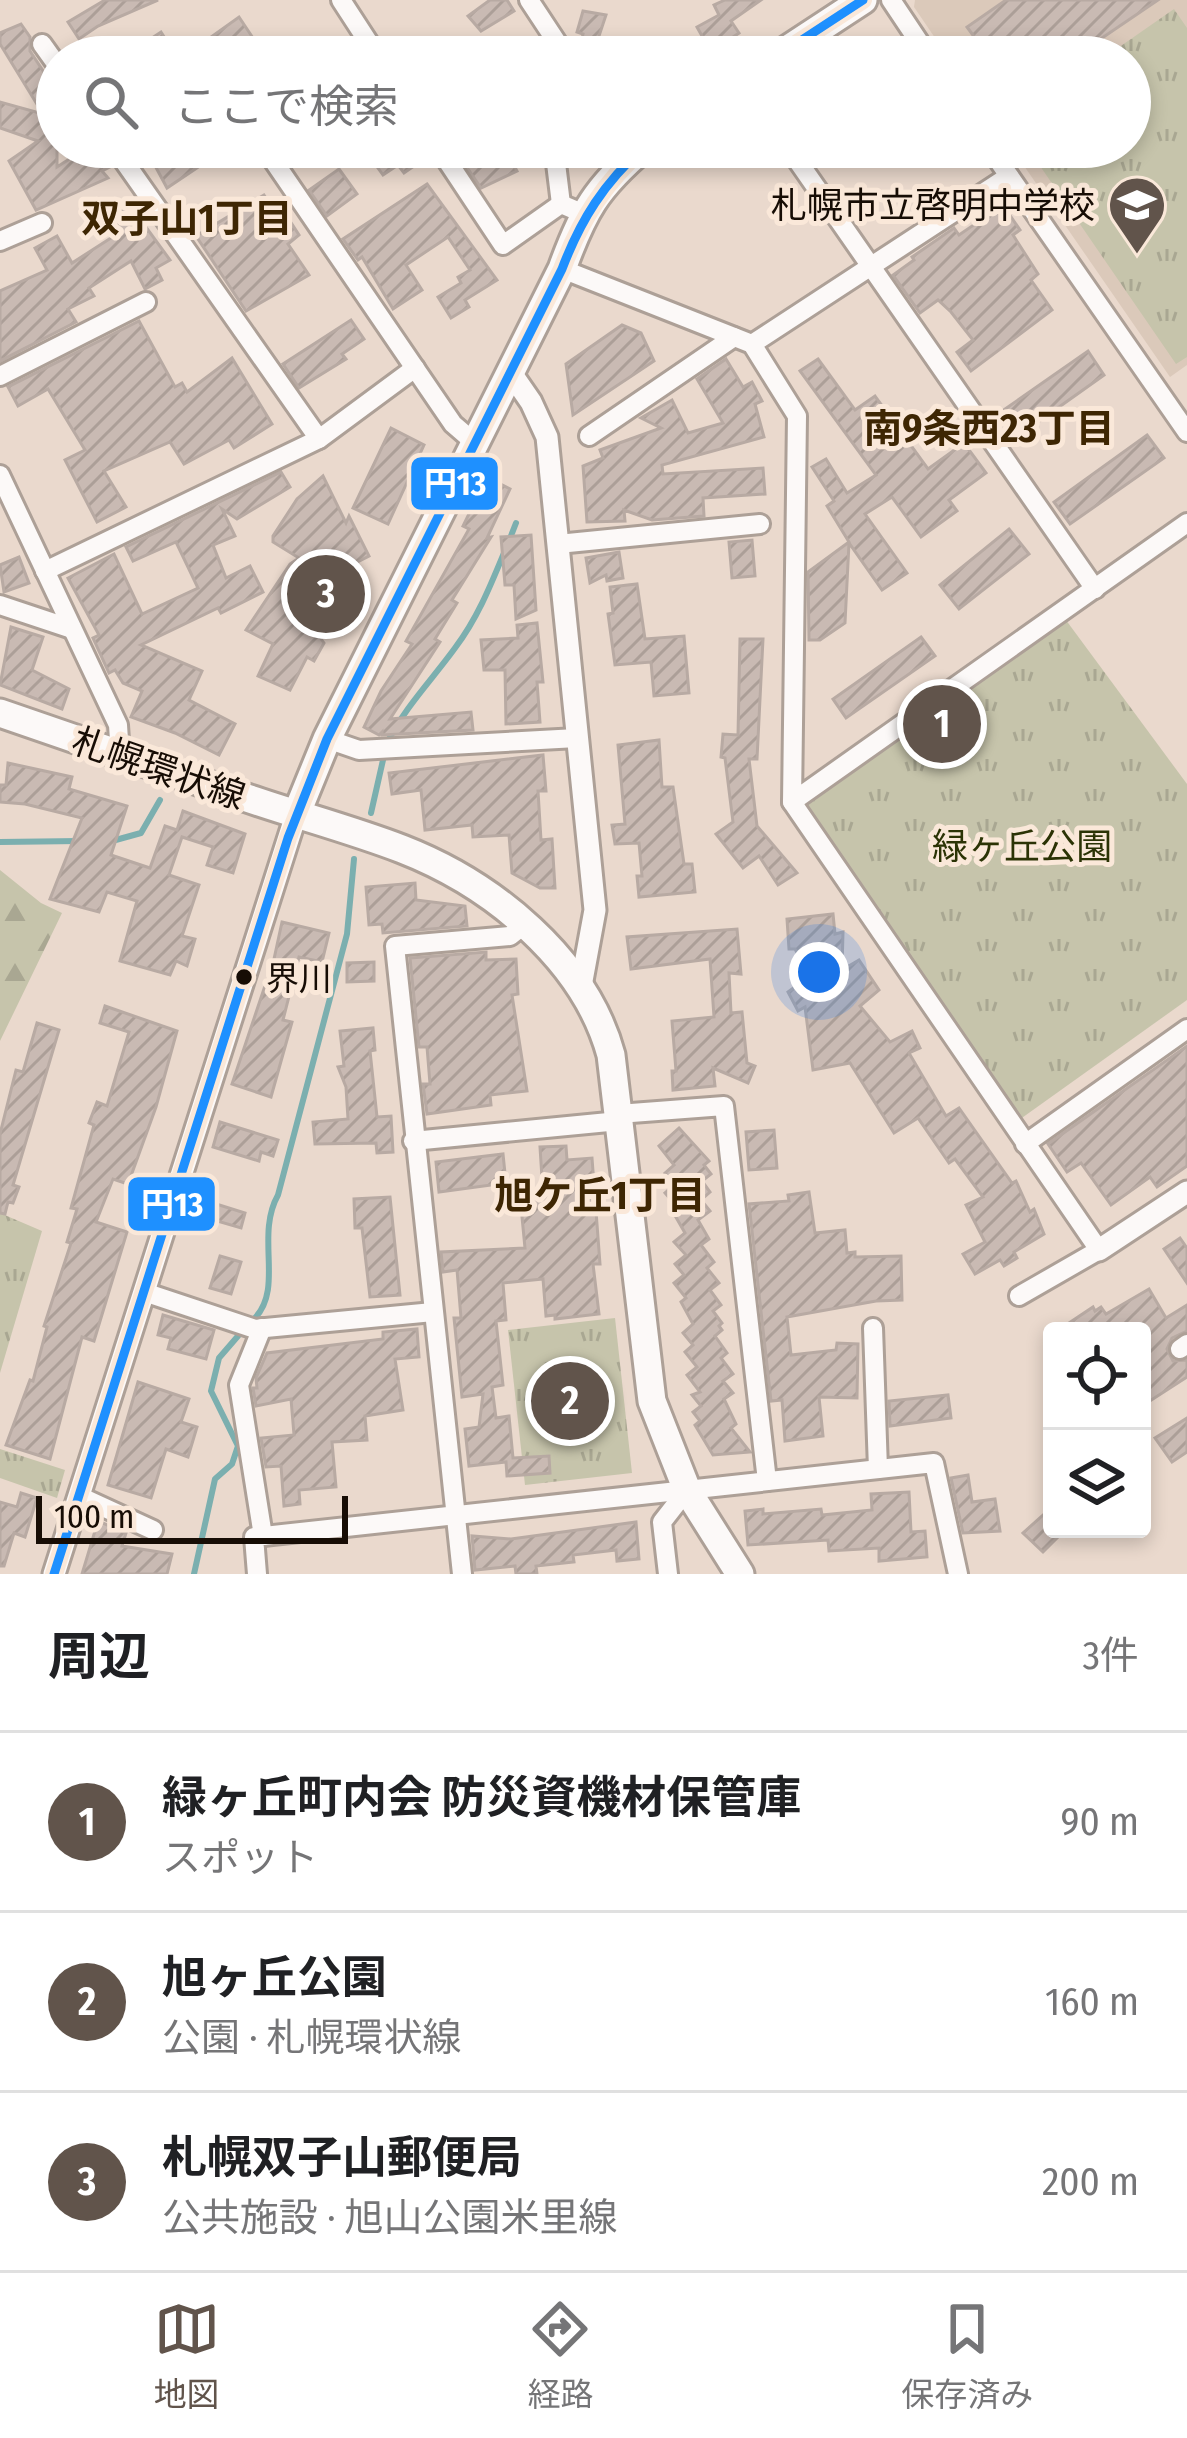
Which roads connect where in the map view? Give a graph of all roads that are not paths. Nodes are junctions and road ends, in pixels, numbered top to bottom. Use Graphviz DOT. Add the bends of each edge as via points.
graph roads {
  1 [pos="340,0"];
  2 [pos="529,0"];
  3 [pos="863,0"];
  4 [pos="891,0"];
  5 [pos="364,36"];
  6 [pos="553,36"];
  7 [pos="808,36"];
  8 [pos="915,36"];
  9 [pos="129,168"];
  10 [pos="278,168"];
  11 [pos="452,168"];
  12 [pos="560,168"];
  13 [pos="620,168"];
  14 [pos="802,168"];
  15 [pos="1003,168"];
  16 [pos="1009,176"];
  17 [pos="572,209"];
  18 [pos="42,223"];
  19 [pos="0,241"];
  20 [pos="870,266"];
  21 [pos="562,268"];
  22 [pos="146,302"];
  23 [pos="743,341"];
  24 [pos="415,368"];
  25 [pos="511,373"];
  26 [pos="0,376"];
  27 [pos="1187,432"];
  28 [pos="589,436"];
  29 [pos="319,439"];
  30 [pos="476,443"];
  31 [pos="0,476"];
  32 [pos="1187,523"];
  33 [pos="760,524"];
  34 [pos="558,544"];
  35 [pos="45,572"];
  36 [pos="1095,589"];
  37 [pos="0,604"];
  38 [pos="73,628"];
  39 [pos="0,713"];
  40 [pos="577,738"];
  41 [pos="327,739"];
  42 [pos="120,754"];
  43 [pos="792,802"];
  44 [pos="296,815"];
  45 [pos="525,924"];
  46 [pos="581,986"];
  47 [pos="1187,1029"];
  48 [pos="619,1118"];
  49 [pos="413,1141"];
  50 [pos="1025,1144"];
  51 [pos="1187,1192"];
  52 [pos="1099,1250"];
  53 [pos="144,1292"];
  54 [pos="1019,1296"];
  55 [pos="433,1312"];
  56 [pos="262,1328"];
  57 [pos="873,1328"];
  58 [pos="878,1469"];
  59 [pos="767,1481"];
  60 [pos="687,1490"];
  61 [pos="79,1496"];
  62 [pos="455,1515"];
  63 [pos="153,1530"];
  64 [pos="263,1535"];
  65 [pos="54,1574"];
  66 [pos="257,1574"];
  67 [pos="462,1574"];
  68 [pos="668,1574"];
  69 [pos="740,1574"];
  70 [pos="958,1574"];
  1 -- 5 [label="street"];
  2 -- 6 [label="street"];
  3 -- 7 [label="main road"];
  4 -- 8 [label="street"];
  9 -- 29 [label="street"];
  10 -- 24 [label="street"];
  11 -- 17 [label="street" via="502,244"];
  12 -- 17 [label="street"];
  13 -- 17 [label="main road"];
  14 -- 20 [label="street"];
  15 -- 16 [label="street"];
  16 -- 20 [label="street"];
  16 -- 27 [label="street"];
  17 -- 21 [label="main road"];
  18 -- 19 [label="street"];
  20 -- 23 [label="street"];
  20 -- 36 [label="street"];
  21 -- 23 [label="street"];
  21 -- 25 [label="main road"];
  22 -- 26 [label="street"];
  23 -- 28 [label="street"];
  23 -- 43 [label="street" via="797,416"];
  24 -- 29 [label="street"];
  24 -- 30 [label="street"];
  25 -- 30 [label="main road"];
  25 -- 34 [label="street" via="547,437"];
  29 -- 35 [label="street"];
  30 -- 41 [label="main road"];
  31 -- 35 [label="street"];
  32 -- 36 [label="street"];
  33 -- 34 [label="street"];
  34 -- 40 [label="street"];
  35 -- 38 [label="street"];
  36 -- 43 [label="street"];
  37 -- 38 [label="street"];
  38 -- 42 [label="street" via="118,725"];
  39 -- 42 [label="main road, 札幌環状線"];
  40 -- 41 [label="street" via="359,750"];
  40 -- 46 [label="street" via="596,910"];
  41 -- 44 [label="main road"];
  42 -- 44 [label="main road, 札幌環状線"];
  43 -- 50 [label="street"];
  44 -- 45 [label="main road, 札幌環状線" via="405,850"];
  44 -- 53 [label="street"];
  45 -- 46 [label="main road, 札幌環状線"];
  45 -- 49 [label="street" via="510,936 395,946"];
  46 -- 48 [label="main road, 札幌環状線" via="602,1021"];
  47 -- 50 [label="street"];
  48 -- 49 [label="street"];
  48 -- 59 [label="street" via="724,1106"];
  48 -- 60 [label="main road, 札幌環状線" via="652,1402"];
  49 -- 55 [label="street"];
  50 -- 52 [label="street"];
  51 -- 52 [label="street"];
  52 -- 54 [label="street"];
  53 -- 56 [label="street"];
  53 -- 61 [label="street"];
  55 -- 56 [label="street"];
  55 -- 62 [label="street"];
  56 -- 64 [label="street" via="239,1385"];
  57 -- 58 [label="street"];
  58 -- 59 [label="street"];
  58 -- 70 [label="street" via="934,1463"];
  59 -- 60 [label="street"];
  60 -- 62 [label="street"];
  60 -- 68 [label="street" via="662,1522"];
  60 -- 69 [label="main road, 札幌環状線"];
  61 -- 63 [label="street"];
  61 -- 65 [label="street"];
  62 -- 64 [label="street"];
  62 -- 67 [label="street"];
  64 -- 66 [label="street" via="254,1537"];
}
